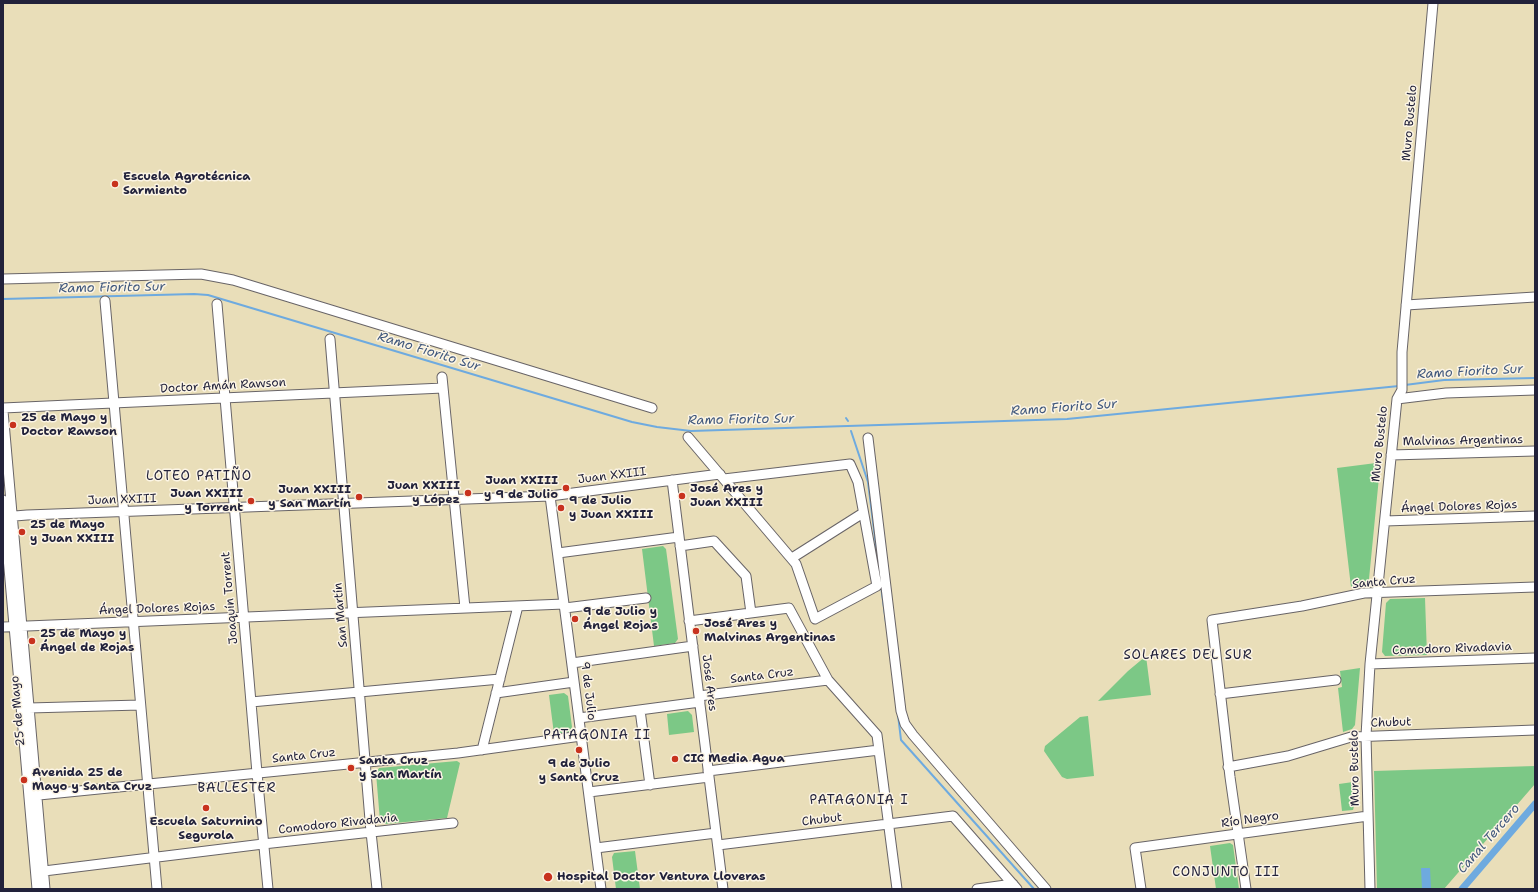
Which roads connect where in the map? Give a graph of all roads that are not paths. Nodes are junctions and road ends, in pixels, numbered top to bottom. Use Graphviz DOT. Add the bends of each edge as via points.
graph roads {
  1 [pos="1433,3"];
  2 [pos="3,279"];
  3 [pos="1535,297"];
  4 [pos="105,301"];
  5 [pos="217,304"];
  6 [pos="1406,305"];
  7 [pos="330,339"];
  8 [pos="442,377"];
  9 [pos="443,388"];
  10 [pos="1535,390"];
  11 [pos="335,393"];
  12 [pos="225,398"];
  13 [pos="1397,398"];
  14 [pos="114,403"];
  15 [pos="652,408"];
  16 [pos="3,409"];
  17 [pos="688,437"];
  18 [pos="868,438"];
  19 [pos="1535,451"];
  20 [pos="1391,455"];
  21 [pos="722,476"];
  22 [pos="672,480"];
  23 [pos="550,496"];
  24 [pos="3,500"];
  25 [pos="454,500"];
  26 [pos="344,504"];
  27 [pos="234,508"];
  28 [pos="124,512"];
  29 [pos="863,513"];
  30 [pos="1535,516"];
  31 [pos="7,517"];
  32 [pos="1385,521"];
  33 [pos="680,541"];
  34 [pos="558,553"];
  35 [pos="792,558"];
  36 [pos="1535,587"];
  37 [pos="1378,592"];
  38 [pos="646,598"];
  39 [pos="514,606"];
  40 [pos="564,606"];
  41 [pos="465,608"];
  42 [pos="353,613"];
  43 [pos="751,613"];
  44 [pos="244,617"];
  45 [pos="690,621"];
  46 [pos="133,622"];
  47 [pos="18,626"];
  48 [pos="3,627"];
  49 [pos="693,646"];
  50 [pos="1535,658"];
  51 [pos="572,663"];
  52 [pos="1370,664"];
  53 [pos="500,679"];
  54 [pos="828,680"];
  55 [pos="1336,680"];
  56 [pos="574,682"];
  57 [pos="359,692"];
  58 [pos="496,693"];
  59 [pos="1220,694"];
  60 [pos="699,699"];
  61 [pos="251,702"];
  62 [pos="140,705"];
  63 [pos="29,708"];
  64 [pos="640,710"];
  65 [pos="579,718"];
  66 [pos="1535,730"];
  67 [pos="581,736"];
  68 [pos="1366,736"];
  69 [pos="482,750"];
  70 [pos="879,750"];
  71 [pos="365,762"];
  72 [pos="1228,766"];
  73 [pos="257,773"];
  74 [pos="709,774"];
  75 [pos="147,784"];
  76 [pos="650,785"];
  77 [pos="589,792"];
  78 [pos="33,795"];
  79 [pos="1368,816"];
  80 [pos="453,823"];
  81 [pos="889,824"];
  82 [pos="371,832"];
  83 [pos="716,833"];
  84 [pos="1238,834"];
  85 [pos="263,844"];
  86 [pos="718,845"];
  87 [pos="596,848"];
  88 [pos="154,858"];
  89 [pos="40,872"];
  90 [pos="1015,887"];
  91 [pos="37,889"];
  92 [pos="46,889"];
  93 [pos="157,889"];
  94 [pos="268,889"];
  95 [pos="377,889"];
  96 [pos="601,889"];
  97 [pos="721,889"];
  98 [pos="897,889"];
  99 [pos="977,889"];
  100 [pos="1046,889"];
  101 [pos="1141,889"];
  102 [pos="1246,889"];
  103 [pos="1368,889"];
  1 -- 6 [label="street, Muro Bustelo"];
  2 -- 15 [label="street" via="201,274 233,280"];
  3 -- 6 [label="street"];
  4 -- 14 [label="street"];
  5 -- 12 [label="street, Joaquín Torrent"];
  6 -- 13 [label="street, Muro Bustelo" via="1401,361 1402,390"];
  7 -- 11 [label="street, San Martín"];
  8 -- 9 [label="street"];
  9 -- 11 [label="street, Doctor Amán Rawson"];
  9 -- 25 [label="street"];
  10 -- 13 [label="street" via="1446,393"];
  11 -- 12 [label="street, Doctor Amán Rawson"];
  11 -- 26 [label="street, San Martín"];
  12 -- 14 [label="street, Doctor Amán Rawson"];
  12 -- 27 [label="street, Joaquín Torrent"];
  13 -- 20 [label="street, Muro Bustelo"];
  14 -- 16 [label="street, Doctor Amán Rawson"];
  14 -- 28 [label="street"];
  16 -- 31 [label="street, 25 de Mayo"];
  17 -- 21 [label="street"];
  18 -- 100 [label="street" via="901,711 905,724"];
  19 -- 20 [label="street, Malvinas Argentinas"];
  20 -- 32 [label="street, Muro Bustelo"];
  21 -- 22 [label="street, Juan XXIII"];
  21 -- 29 [label="street, Juan XXIII" via="850,464 858,482"];
  21 -- 35 [label="street"];
  22 -- 23 [label="street, Juan XXIII"];
  22 -- 33 [label="street, José Ares"];
  23 -- 25 [label="street, Juan XXIII"];
  23 -- 34 [label="street, 9 de Julio"];
  24 -- 31 [label="street, 25 de Mayo"];
  25 -- 26 [label="street, Juan XXIII"];
  25 -- 41 [label="street"];
  26 -- 27 [label="street, Juan XXIII"];
  26 -- 42 [label="street, San Martín"];
  27 -- 28 [label="street, Juan XXIII"];
  27 -- 44 [label="street, Joaquín Torrent"];
  28 -- 31 [label="street, Juan XXIII"];
  28 -- 46 [label="street"];
  29 -- 35 [label="street"];
  29 -- 35 [label="street" via="876,586 816,618"];
  30 -- 32 [label="street, Ángel Dolores Rojas"];
  31 -- 47 [label="street, 25 de Mayo"];
  32 -- 37 [label="street, Muro Bustelo"];
  33 -- 34 [label="street"];
  33 -- 43 [label="street" via="714,541 746,576"];
  33 -- 45 [label="street, José Ares"];
  34 -- 40 [label="street, 9 de Julio"];
  36 -- 37 [label="street, Santa Cruz"];
  37 -- 52 [label="street, Muro Bustelo"];
  37 -- 59 [label="street, Santa Cruz" via="1212,620"];
  38 -- 40 [label="street, Ángel Dolores Rojas"];
  39 -- 40 [label="street, Ángel Dolores Rojas"];
  39 -- 41 [label="street, Ángel Dolores Rojas"];
  39 -- 53 [label="street"];
  40 -- 51 [label="street, 9 de Julio"];
  41 -- 42 [label="street, Ángel Dolores Rojas"];
  42 -- 44 [label="street, Ángel Dolores Rojas"];
  42 -- 57 [label="street, San Martín"];
  43 -- 45 [label="street"];
  43 -- 54 [label="street" via="789,608"];
  44 -- 46 [label="street, Ángel Dolores Rojas"];
  44 -- 61 [label="street, Joaquín Torrent"];
  45 -- 49 [label="street, José Ares"];
  46 -- 47 [label="street, Ángel Dolores Rojas"];
  46 -- 62 [label="street"];
  47 -- 48 [label="street, Ángel Dolores Rojas"];
  47 -- 63 [label="street, 25 de Mayo"];
  47 -- 78 [label="street, 25 de Mayo"];
  49 -- 51 [label="street"];
  49 -- 60 [label="street, José Ares"];
  50 -- 52 [label="street, Comodoro Rivadavia"];
  51 -- 56 [label="street, 9 de Julio"];
  52 -- 68 [label="street, Muro Bustelo"];
  53 -- 57 [label="street"];
  53 -- 58 [label="street"];
  54 -- 60 [label="street, Santa Cruz"];
  54 -- 70 [label="street" via="877,735"];
  55 -- 59 [label="street"];
  56 -- 58 [label="street"];
  56 -- 65 [label="street, 9 de Julio"];
  57 -- 61 [label="street"];
  57 -- 71 [label="street, San Martín"];
  58 -- 69 [label="street"];
  59 -- 72 [label="street"];
  60 -- 64 [label="street, Santa Cruz"];
  60 -- 74 [label="street, José Ares"];
  61 -- 73 [label="street, Joaquín Torrent"];
  62 -- 63 [label="street"];
  62 -- 75 [label="street"];
  63 -- 78 [label="street, 25 de Mayo"];
  64 -- 65 [label="street, Santa Cruz"];
  64 -- 76 [label="street"];
  65 -- 67 [label="street, 9 de Julio"];
  66 -- 68 [label="street, Chubut"];
  67 -- 69 [label="street, Santa Cruz"];
  67 -- 77 [label="street, 9 de Julio"];
  68 -- 72 [label="street, Chubut" via="1351,737 1288,756"];
  68 -- 79 [label="street, Muro Bustelo"];
  69 -- 71 [label="street, Santa Cruz"];
  70 -- 74 [label="street"];
  70 -- 81 [label="street"];
  71 -- 73 [label="street, Santa Cruz"];
  71 -- 82 [label="street, San Martín"];
  72 -- 84 [label="street"];
  73 -- 75 [label="street, Santa Cruz"];
  73 -- 85 [label="street, Joaquín Torrent"];
  74 -- 76 [label="street"];
  74 -- 83 [label="street, José Ares"];
  75 -- 78 [label="street, Santa Cruz"];
  75 -- 88 [label="street"];
  76 -- 77 [label="street"];
  77 -- 87 [label="street, 9 de Julio"];
  78 -- 89 [label="street, 25 de Mayo"];
  79 -- 84 [label="street, Río Negro"];
  79 -- 103 [label="street, Muro Bustelo"];
  80 -- 82 [label="street, Comodoro Rivadavia"];
  81 -- 86 [label="street, Chubut"];
  81 -- 90 [label="street, Chubut" via="953,816"];
  81 -- 98 [label="street"];
  82 -- 85 [label="street, Comodoro Rivadavia"];
  82 -- 95 [label="street, San Martín"];
  83 -- 86 [label="street, José Ares"];
  83 -- 87 [label="street"];
  84 -- 101 [label="street, Río Negro" via="1135,848"];
  84 -- 102 [label="street"];
  85 -- 88 [label="street, Comodoro Rivadavia"];
  85 -- 94 [label="street, Joaquín Torrent"];
  86 -- 97 [label="street, José Ares"];
  87 -- 96 [label="street, 9 de Julio"];
  88 -- 89 [label="street, Comodoro Rivadavia"];
  88 -- 93 [label="street"];
  89 -- 91 [label="street, 25 de Mayo"];
  89 -- 92 [label="street, 25 de Mayo"];
  90 -- 99 [label="street"];
}
